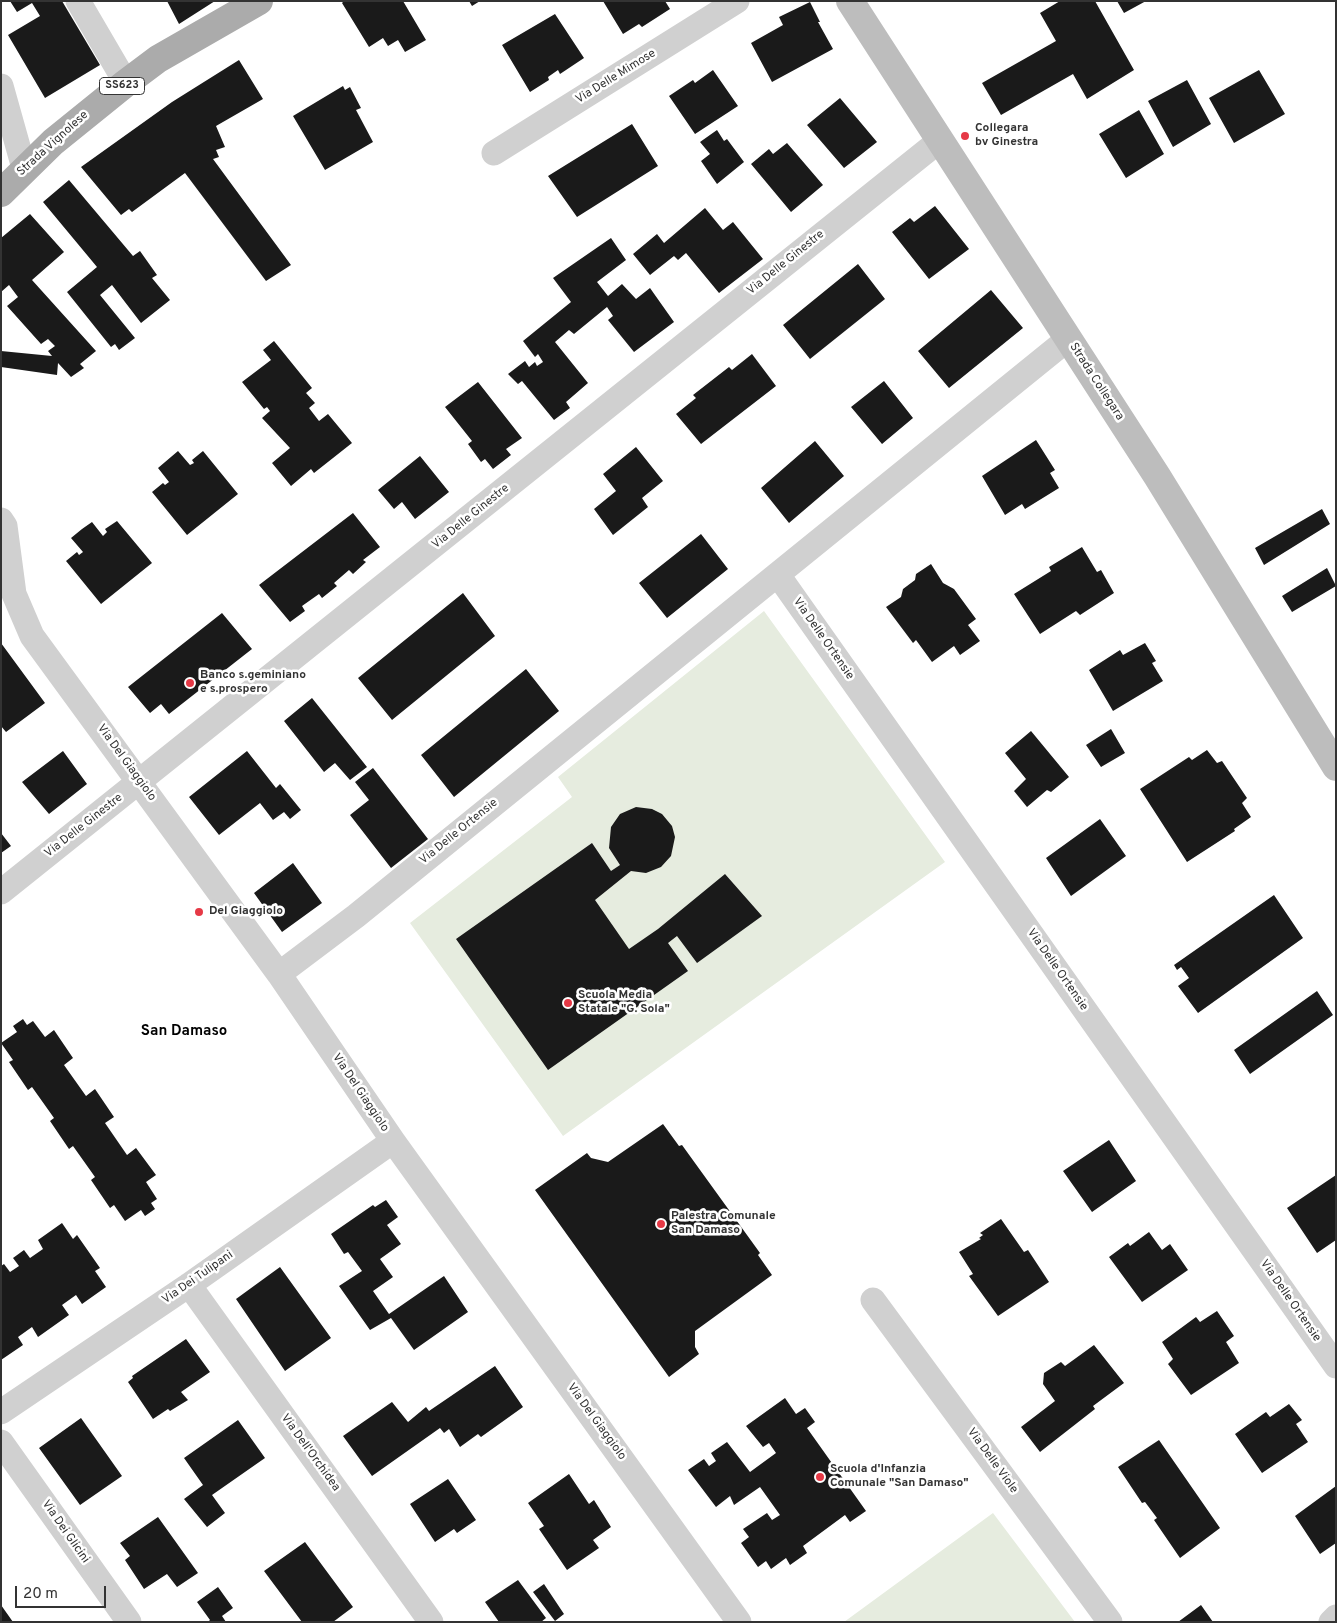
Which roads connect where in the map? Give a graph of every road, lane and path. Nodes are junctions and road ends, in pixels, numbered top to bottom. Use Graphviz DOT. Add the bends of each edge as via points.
graph roads {
  1 [pos="78,1"];
  2 [pos="737,1"];
  3 [pos="850,1"];
  4 [pos="245,5"];
  5 [pos="126,83"];
  6 [pos="1,86"];
  7 [pos="939,140"];
  8 [pos="494,153"];
  9 [pos="24,168"];
  10 [pos="1,192"];
  11 [pos="1068,339"];
  12 [pos="1,520"];
  13 [pos="5,558"];
  14 [pos="778,575"];
  15 [pos="1310,728"];
  16 [pos="1336,742"];
  17 [pos="1336,767"];
  18 [pos="140,782"];
  19 [pos="1,892"];
  20 [pos="279,974"];
  21 [pos="393,1141"];
  22 [pos="189,1285"];
  23 [pos="874,1300"];
  24 [pos="1336,1366"];
  25 [pos="1,1412"];
  26 [pos="1,1442"];
  27 [pos="1336,1617"];
  28 [pos="129,1622"];
  29 [pos="431,1622"];
  30 [pos="739,1622"];
  31 [pos="1110,1622"];
  32 [pos="1331,1622"];
  1 -- 5 [label="street"];
  2 -- 8 [label="street, Via Delle Mimose"];
  3 -- 7 [label="street, Strada Collegara"];
  4 -- 5 [label="main road, Strada Vignolese / SS623" via="158,59"];
  5 -- 9 [label="main road, Strada Vignolese / SS623" via="86,113"];
  6 -- 9 [label="street"];
  7 -- 11 [label="street, Strada Collegara"];
  7 -- 18 [label="street, Via Delle Ginestre"];
  9 -- 10 [label="main road, Strada Vignolese / SS623"];
  11 -- 14 [label="street, Via Delle Ortensie"];
  11 -- 15 [label="street, Strada Collegara" via="1157,476"];
  12 -- 13 [label="street, Via Del Giaggiolo" via="5,526"];
  13 -- 18 [label="street, Via Del Giaggiolo" via="14,594 32,636"];
  14 -- 20 [label="street, Via Delle Ortensie" via="356,916"];
  14 -- 24 [label="street, Via Delle Ortensie"];
  15 -- 16 [label="street"];
  15 -- 17 [label="street, Strada Collegara"];
  18 -- 19 [label="street, Via Delle Ginestre"];
  18 -- 20 [label="street, Via Del Giaggiolo"];
  20 -- 21 [label="street, Via Del Giaggiolo"];
  21 -- 22 [label="street, Via Dei Tulipani"];
  21 -- 30 [label="street, Via Del Giaggiolo"];
  22 -- 25 [label="street, Via Dei Tulipani"];
  22 -- 29 [label="street, Via Dell'Orchidea"];
  23 -- 31 [label="street, Via Delle Viole"];
  26 -- 28 [label="street, Via Dei Glicini"];
  27 -- 32 [label="street"];
}
